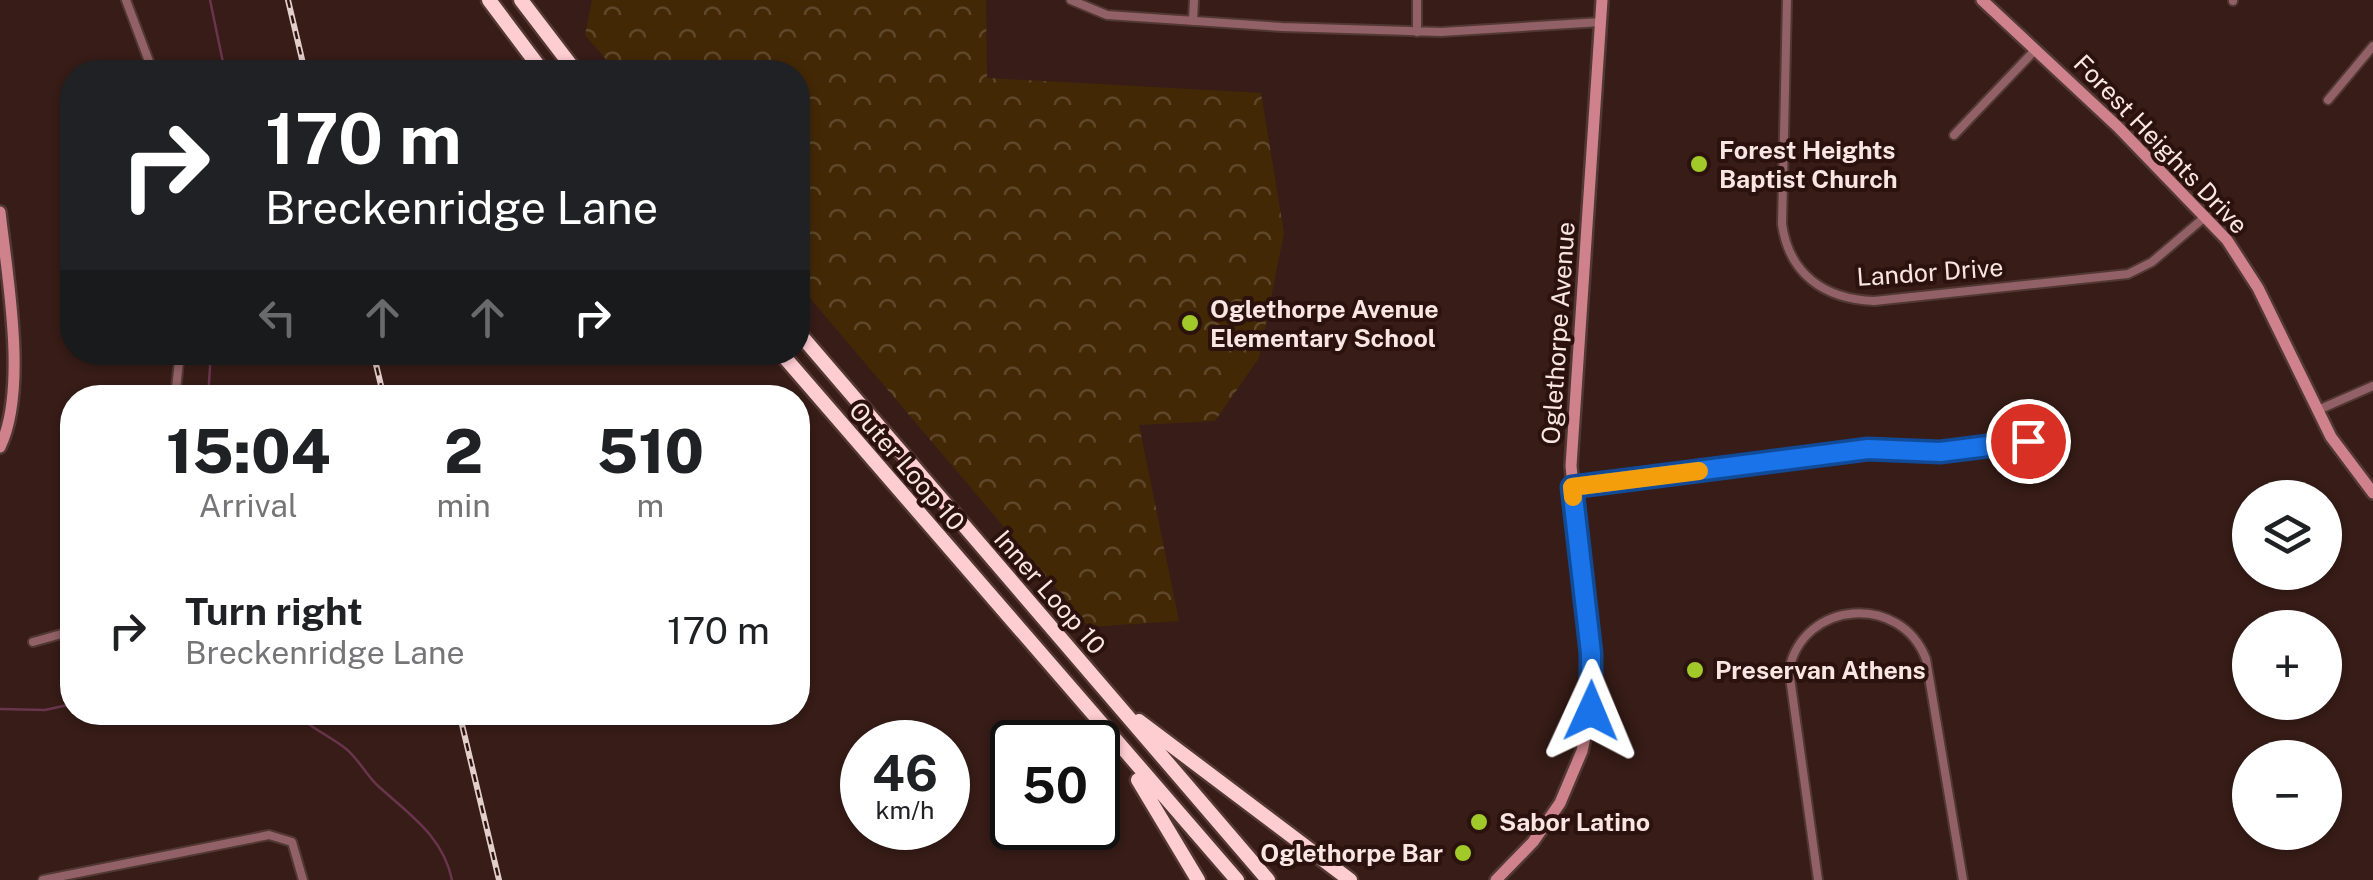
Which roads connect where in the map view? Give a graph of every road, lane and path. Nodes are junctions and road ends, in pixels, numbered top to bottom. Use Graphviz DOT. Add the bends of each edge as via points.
graph roads {
  1 [pos="126,0"];
  2 [pos="489,0"];
  3 [pos="521,0"];
  4 [pos="1072,0"];
  5 [pos="1194,0"];
  6 [pos="1417,0"];
  7 [pos="1602,0"];
  8 [pos="1787,0"];
  9 [pos="1982,0"];
  10 [pos="1192,20"];
  11 [pos="1601,22"];
  12 [pos="1417,32"];
  13 [pos="2373,46"];
  14 [pos="2036,49"];
  15 [pos="2370,56"];
  16 [pos="149,60"];
  17 [pos="534,60"];
  18 [pos="567,60"];
  19 [pos="2328,100"];
  20 [pos="1954,136"];
  21 [pos="0,212"];
  22 [pos="2206,216"];
  23 [pos="810,346"];
  24 [pos="791,365"];
  25 [pos="808,385"];
  26 [pos="2373,386"];
  27 [pos="810,387"];
  28 [pos="2317,410"];
  29 [pos="2028,441"];
  30 [pos="0,447"];
  31 [pos="1572,487"];
  32 [pos="2373,493"];
  33 [pos="60,634"];
  34 [pos="34,642"];
  35 [pos="1118,704"];
  36 [pos="1096,720"];
  37 [pos="1120,748"];
  38 [pos="1120,750"];
  39 [pos="43,880"];
  40 [pos="304,880"];
  41 [pos="1198,880"];
  42 [pos="1237,880"];
  43 [pos="1268,880"];
  44 [pos="1350,880"];
  45 [pos="1496,880"];
  46 [pos="1818,880"];
  47 [pos="1963,880"];
  1 -- 16 [label="street"];
  2 -- 17 [label="highway"];
  3 -- 18 [label="highway"];
  4 -- 10 [label="street" via="1107,15"];
  5 -- 10 [label="street"];
  6 -- 12 [label="street"];
  7 -- 11 [label="main road, Oglethorpe Avenue"];
  8 -- 22 [label="street, Landor Drive" via="1782,224 1791,258 1822,288 1874,301 2128,274"];
  9 -- 14 [label="main road, Forest Heights Drive"];
  10 -- 12 [label="street"];
  11 -- 12 [label="street"];
  11 -- 31 [label="main road, Oglethorpe Avenue"];
  13 -- 15 [label="street"];
  14 -- 20 [label="street"];
  14 -- 22 [label="main road, Forest Heights Drive"];
  15 -- 19 [label="street"];
  21 -- 30 [label="main road" via="11,358 9,423"];
  22 -- 28 [label="main road, Forest Heights Drive" via="2258,288"];
  23 -- 35 [label="highway, Inner Loop 10"];
  24 -- 25 [label="highway, Outer Loop 10"];
  26 -- 28 [label="street"];
  27 -- 36 [label="highway, Outer Loop 10"];
  28 -- 32 [label="main road, Forest Heights Drive"];
  29 -- 31 [label="street" via="1940,452 1868,449"];
  31 -- 45 [label="main road, Oglethorpe Avenue" via="1592,674 1588,727 1560,803"];
  33 -- 34 [label="street"];
  35 -- 43 [label="highway, Inner Loop 10"];
  35 -- 44 [label="highway"];
  37 -- 42 [label="highway, Outer Loop 10"];
  38 -- 41 [label="highway"];
  39 -- 40 [label="street" via="269,835 292,842"];
  46 -- 47 [label="street" via="1788,670 1794,651 1818,624 1864,611 1896,622 1922,648"];
}
